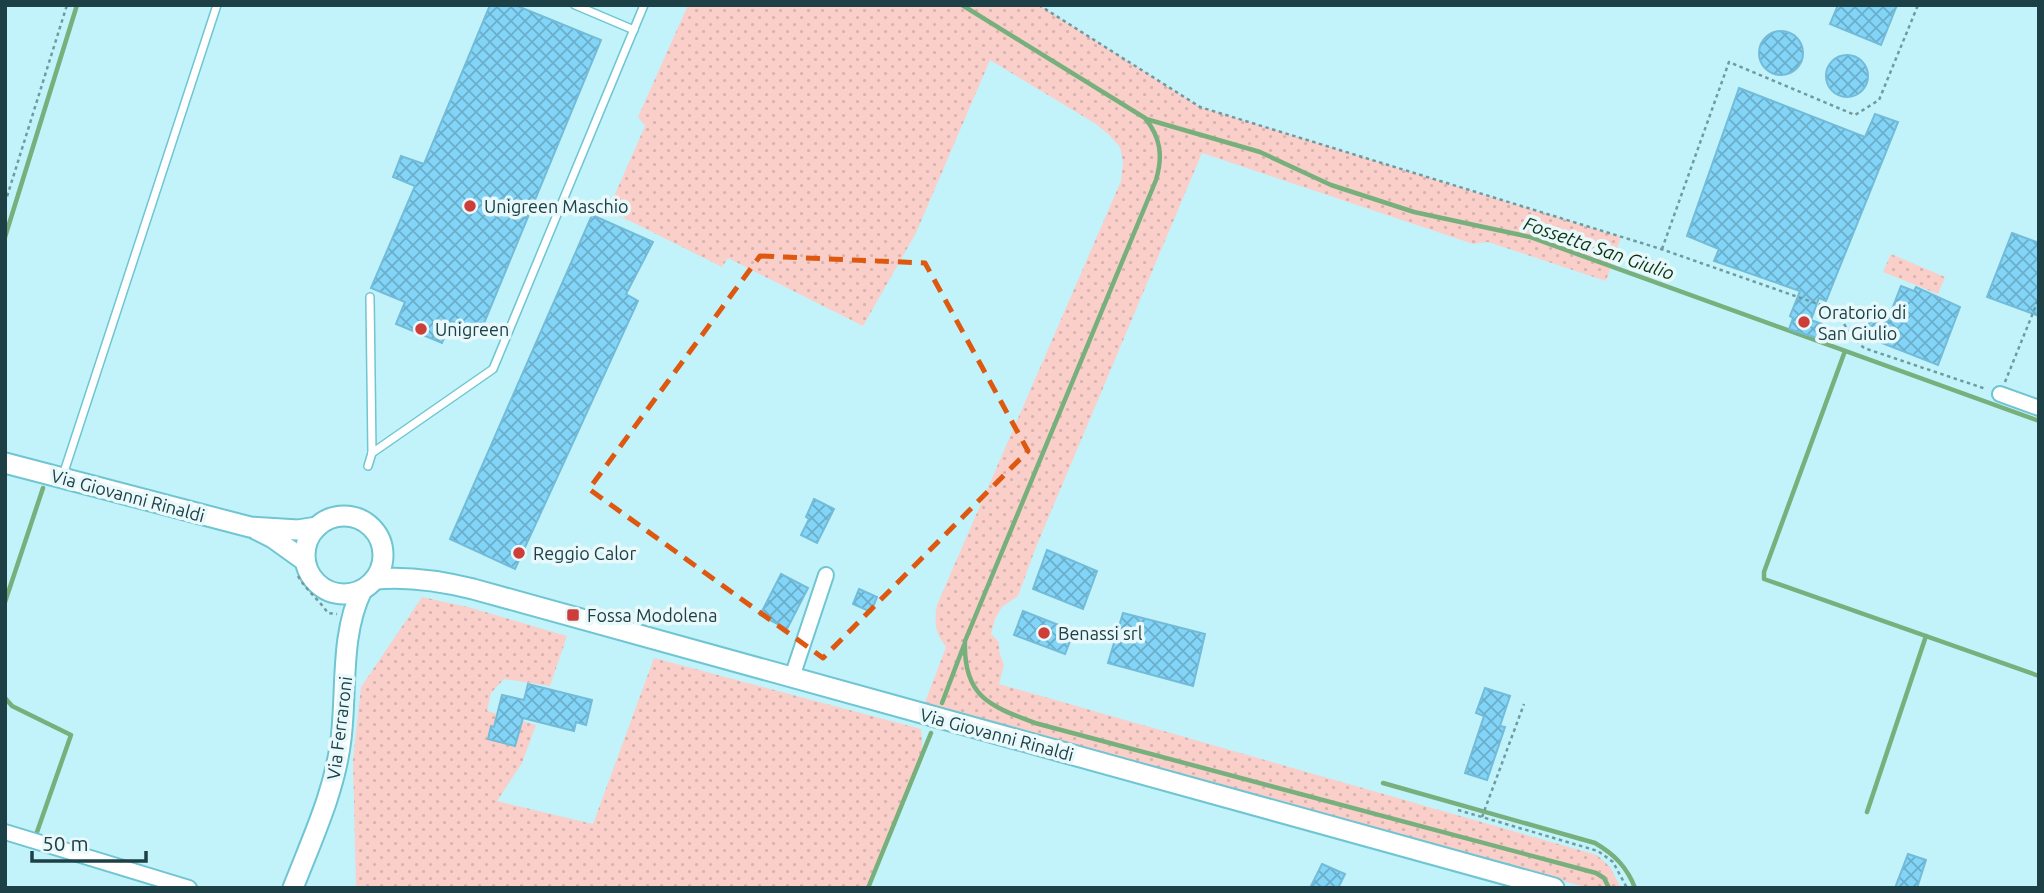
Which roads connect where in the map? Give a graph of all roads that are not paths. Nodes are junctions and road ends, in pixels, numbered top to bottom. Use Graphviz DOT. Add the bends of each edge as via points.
graph roads {
  1 [pos="217,5"];
  2 [pos="575,5"];
  3 [pos="644,5"];
  4 [pos="634,30"];
  5 [pos="370,297"];
  6 [pos="2000,394"];
  7 [pos="2039,408"];
  8 [pos="372,453"];
  9 [pos="5,463"];
  10 [pos="368,466"];
  11 [pos="62,479"];
  12 [pos="250,527"];
  13 [pos="317,527"];
  14 [pos="383,546"];
  15 [pos="305,561"];
  16 [pos="826,575"];
  17 [pos="440,580"];
  18 [pos="369,585"];
  19 [pos="324,589"];
  20 [pos="348,645"];
  21 [pos="792,677"];
  22 [pos="5,832"];
  23 [pos="189,888"];
  24 [pos="293,888"];
  25 [pos="1554,888"];
  1 -- 11 [label="lane"];
  2 -- 4 [label="lane"];
  3 -- 4 [label="lane"];
  4 -- 8 [label="lane" via="493,369"];
  5 -- 8 [label="lane"];
  6 -- 7 [label="street"];
  8 -- 10 [label="lane"];
  9 -- 11 [label="street, Via Giovanni Rinaldi"];
  11 -- 12 [label="street, Via Giovanni Rinaldi"];
  12 -- 13 [label="street, Via Giovanni Rinaldi"];
  12 -- 15 [label="street, Via Giovanni Rinaldi"];
  13 -- 14 [label="street" via="331,517 354,517 376,531"];
  13 -- 15 [label="street" via="309,536"];
  14 -- 17 [label="street, Via Giovanni Rinaldi" via="405,565"];
  14 -- 18 [label="street" via="384,555"];
  15 -- 19 [label="street" via="309,574"];
  16 -- 21 [label="street"];
  17 -- 18 [label="street, Via Giovanni Rinaldi" via="395,577"];
  17 -- 21 [label="street, Via Giovanni Rinaldi"];
  18 -- 19 [label="street" via="341,595"];
  18 -- 20 [label="street, Via Ferraroni" via="352,614"];
  19 -- 20 [label="street, Via Ferraroni" via="334,601"];
  20 -- 24 [label="street, Via Ferraroni" via="341,740 331,791"];
  21 -- 25 [label="street, Via Giovanni Rinaldi"];
  22 -- 23 [label="street"];
}
